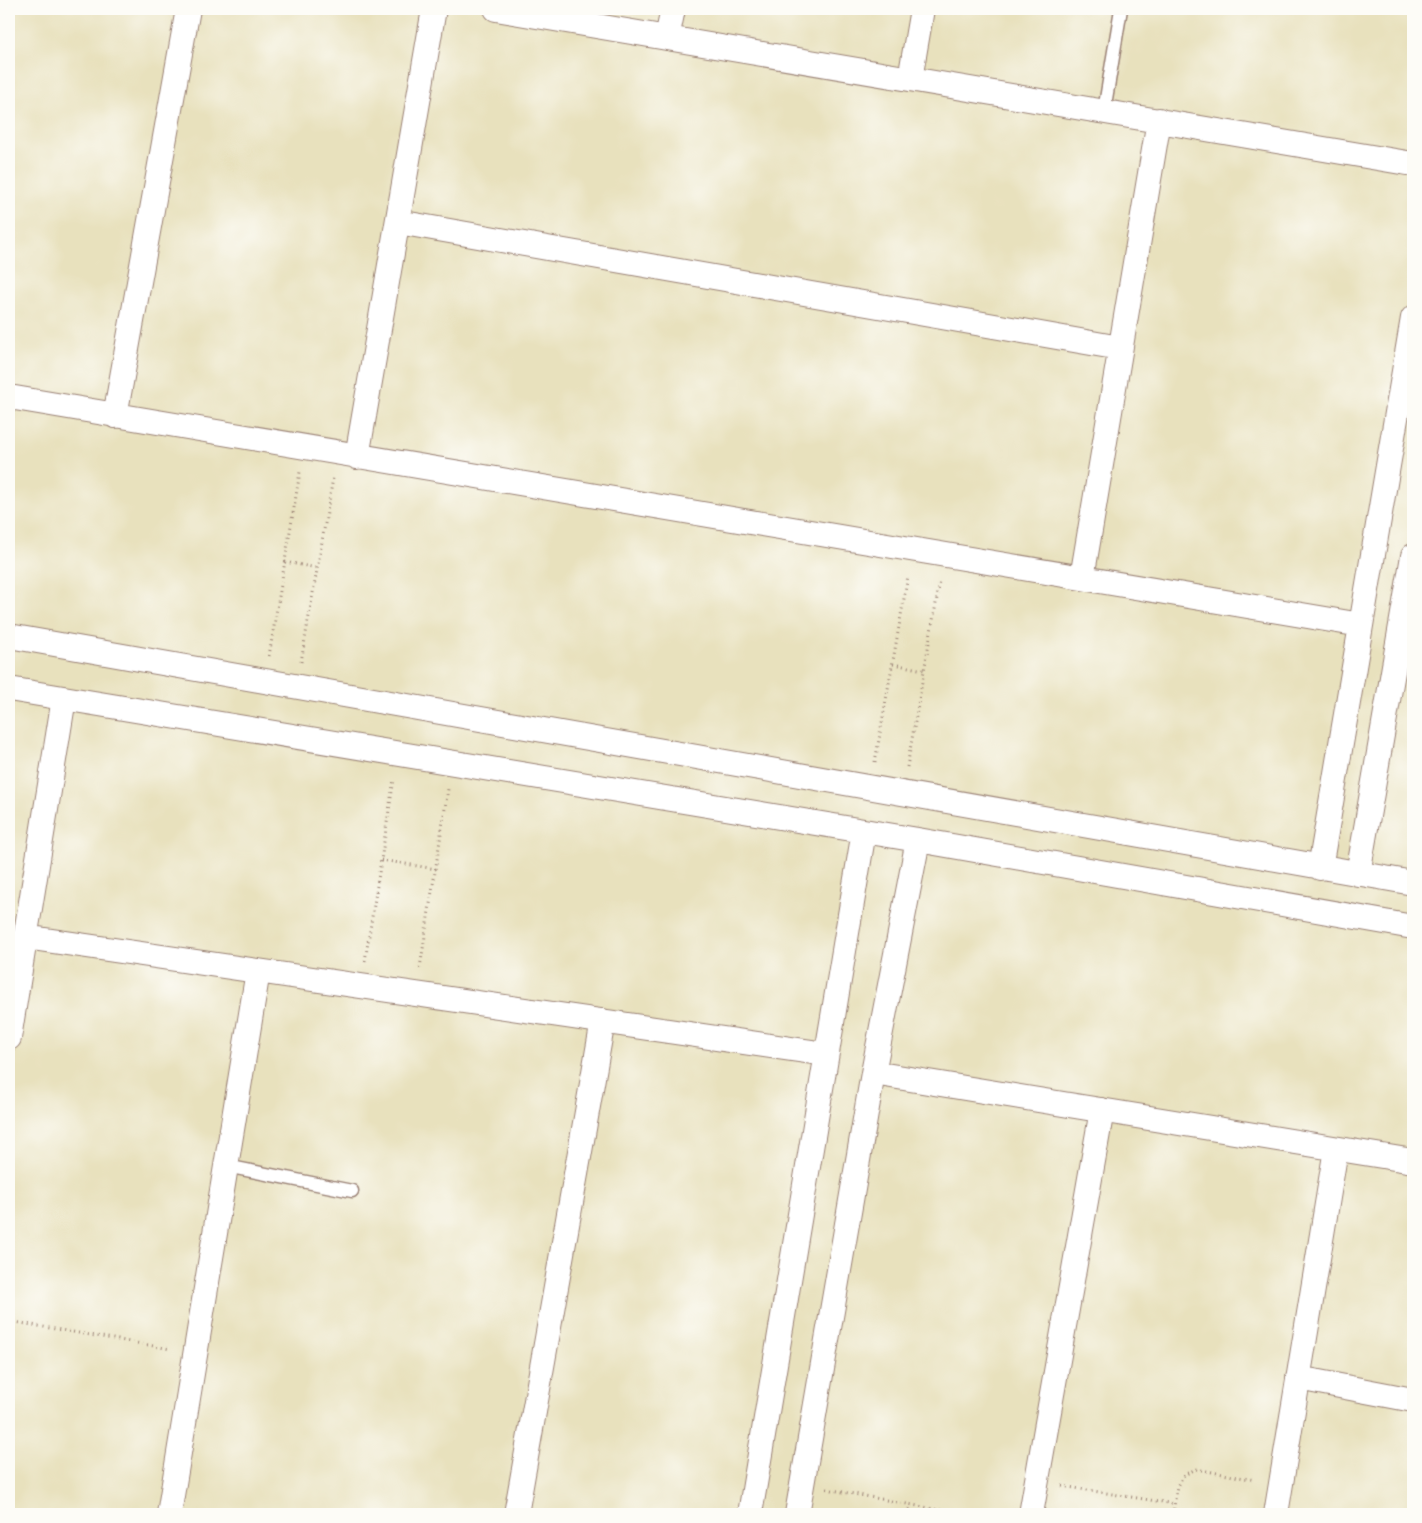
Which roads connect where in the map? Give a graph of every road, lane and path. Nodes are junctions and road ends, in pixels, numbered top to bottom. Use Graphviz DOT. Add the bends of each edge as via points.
graph roads {
  1 [pos="188,9"];
  2 [pos="434,9"];
  3 [pos="496,9"];
  4 [pos="673,9"];
  5 [pos="922,9"];
  6 [pos="1122,9"];
  7 [pos="667,38"];
  8 [pos="910,79"];
  9 [pos="1104,111"];
  10 [pos="1159,120"];
  11 [pos="1413,164"];
  12 [pos="398,222"];
  13 [pos="1413,318"];
  14 [pos="1120,348"];
  15 [pos="9,397"];
  16 [pos="115,416"];
  17 [pos="305,447"];
  18 [pos="348,455"];
  19 [pos="913,550"];
  20 [pos="944,556"];
  21 [pos="1413,556"];
  22 [pos="285,562"];
  23 [pos="318,568"];
  24 [pos="1082,578"];
  25 [pos="1361,625"];
  26 [pos="1407,628"];
  27 [pos="9,636"];
  28 [pos="892,664"];
  29 [pos="924,670"];
  30 [pos="265,681"];
  31 [pos="297,687"];
  32 [pos="9,689"];
  33 [pos="64,698"];
  34 [pos="398,754"];
  35 [pos="452,763"];
  36 [pos="870,789"];
  37 [pos="902,794"];
  38 [pos="864,831"];
  39 [pos="918,840"];
  40 [pos="381,860"];
  41 [pos="1320,868"];
  42 [pos="436,869"];
  43 [pos="1358,874"];
  44 [pos="1413,883"];
  45 [pos="1413,927"];
  46 [pos="25,937"];
  47 [pos="258,971"];
  48 [pos="361,986"];
  49 [pos="416,994"];
  50 [pos="603,1021"];
  51 [pos="9,1038"];
  52 [pos="826,1054"];
  53 [pos="873,1073"];
  54 [pos="1102,1110"];
  55 [pos="1336,1149"];
  56 [pos="1413,1161"];
  57 [pos="226,1166"];
  58 [pos="352,1191"];
  59 [pos="9,1321"];
  60 [pos="195,1353"];
  61 [pos="1298,1378"];
  62 [pos="1413,1400"];
  63 [pos="1037,1482"];
  64 [pos="802,1485"];
  65 [pos="1281,1485"];
  66 [pos="1175,1504"];
  67 [pos="910,1505"];
  68 [pos="169,1514"];
  69 [pos="516,1514"];
  70 [pos="750,1514"];
  71 [pos="797,1514"];
  72 [pos="908,1514"];
  73 [pos="961,1514"];
  74 [pos="1032,1514"];
  75 [pos="1174,1514"];
  76 [pos="1276,1514"];
  1 -- 16 [label="street"];
  2 -- 12 [label="street"];
  3 -- 7 [label="street"];
  4 -- 7 [label="street"];
  5 -- 8 [label="street"];
  6 -- 9 [label="lane"];
  7 -- 8 [label="street"];
  8 -- 9 [label="street"];
  9 -- 10 [label="street"];
  10 -- 11 [label="street"];
  10 -- 14 [label="street"];
  12 -- 14 [label="street"];
  12 -- 18 [label="street"];
  13 -- 25 [label="street"];
  14 -- 24 [label="street"];
  15 -- 16 [label="street"];
  16 -- 17 [label="street"];
  17 -- 18 [label="street"];
  17 -- 22 [label="path"];
  18 -- 19 [label="street"];
  18 -- 23 [label="path"];
  19 -- 20 [label="street"];
  19 -- 28 [label="path"];
  20 -- 24 [label="street"];
  20 -- 29 [label="path"];
  21 -- 26 [label="street"];
  22 -- 23 [label="path"];
  22 -- 30 [label="path"];
  23 -- 31 [label="path"];
  24 -- 25 [label="street"];
  25 -- 41 [label="street"];
  26 -- 43 [label="street"];
  27 -- 30 [label="street"];
  28 -- 29 [label="path"];
  28 -- 36 [label="path"];
  29 -- 37 [label="path"];
  30 -- 31 [label="street"];
  31 -- 36 [label="street"];
  32 -- 33 [label="street"];
  33 -- 34 [label="street"];
  33 -- 46 [label="street"];
  34 -- 35 [label="street"];
  34 -- 40 [label="path"];
  35 -- 38 [label="street"];
  35 -- 42 [label="path"];
  36 -- 37 [label="street"];
  37 -- 41 [label="street"];
  38 -- 39 [label="street"];
  38 -- 52 [label="street"];
  39 -- 45 [label="street"];
  39 -- 53 [label="street"];
  40 -- 42 [label="path"];
  40 -- 48 [label="path"];
  41 -- 43 [label="street"];
  42 -- 49 [label="path"];
  43 -- 44 [label="street"];
  46 -- 47 [label="street"];
  46 -- 51 [label="street"];
  47 -- 48 [label="street"];
  47 -- 57 [label="street"];
  48 -- 49 [label="street"];
  49 -- 50 [label="street"];
  50 -- 52 [label="street"];
  50 -- 69 [label="street"];
  52 -- 70 [label="street"];
  53 -- 54 [label="street"];
  53 -- 64 [label="street"];
  54 -- 55 [label="street"];
  54 -- 63 [label="street"];
  55 -- 56 [label="street"];
  55 -- 61 [label="street"];
  57 -- 58 [label="lane"];
  57 -- 60 [label="street"];
  59 -- 60 [label="path"];
  60 -- 68 [label="street"];
  61 -- 62 [label="street"];
  61 -- 65 [label="street"];
  63 -- 66 [label="path"];
  63 -- 74 [label="street"];
  64 -- 67 [label="path"];
  64 -- 71 [label="street"];
  65 -- 66 [label="path" via="1196,1470 1184,1475 1177,1486"];
  65 -- 76 [label="street"];
  66 -- 75 [label="path"];
  67 -- 72 [label="path"];
  67 -- 73 [label="path"];
}
